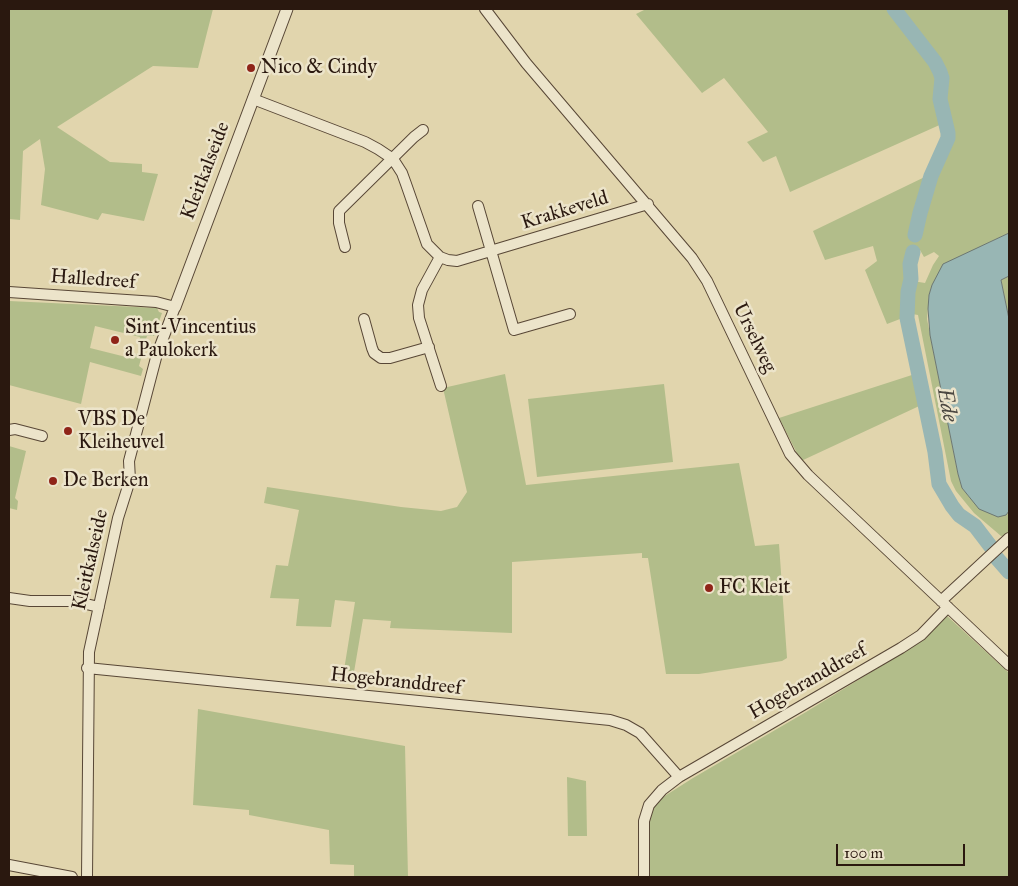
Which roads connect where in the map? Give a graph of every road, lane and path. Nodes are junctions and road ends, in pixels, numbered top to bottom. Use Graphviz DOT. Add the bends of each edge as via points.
graph roads {
  1 [pos="288,9"];
  2 [pos="484,9"];
  3 [pos="253,99"];
  4 [pos="423,130"];
  5 [pos="392,159"];
  6 [pos="648,204"];
  7 [pos="478,206"];
  8 [pos="345,247"];
  9 [pos="492,251"];
  10 [pos="440,256"];
  11 [pos="9,292"];
  12 [pos="175,307"];
  13 [pos="570,314"];
  14 [pos="364,319"];
  15 [pos="429,347"];
  16 [pos="441,386"];
  17 [pos="9,430"];
  18 [pos="42,436"];
  19 [pos="1009,538"];
  20 [pos="9,598"];
  21 [pos="944,604"];
  22 [pos="99,607"];
  23 [pos="1009,665"];
  24 [pos="87,668"];
  25 [pos="679,777"];
  26 [pos="9,865"];
  27 [pos="72,877"];
  28 [pos="87,877"];
  29 [pos="644,877"];
  1 -- 3 [label="street, Kleitkalseide"];
  2 -- 6 [label="street, Urselweg"];
  3 -- 5 [label="street" via="365,142"];
  3 -- 12 [label="street, Kleitkalseide"];
  4 -- 5 [label="street"];
  5 -- 8 [label="street" via="339,211"];
  5 -- 10 [label="street" via="402,173 427,244"];
  6 -- 9 [label="street, Krakkeveld"];
  6 -- 21 [label="street, Urselweg" via="707,281 790,454"];
  7 -- 9 [label="street"];
  9 -- 10 [label="street, Krakkeveld" via="457,261"];
  9 -- 13 [label="street" via="514,330"];
  10 -- 15 [label="street" via="418,305"];
  11 -- 12 [label="street, Halledreef" via="156,302"];
  12 -- 22 [label="street, Kleitkalseide" via="157,354 129,461 130,480 118,518"];
  14 -- 15 [label="street" via="374,353 381,358"];
  15 -- 16 [label="street"];
  17 -- 18 [label="street"];
  19 -- 21 [label="street, Hogebranddreef"];
  20 -- 22 [label="street" via="73,601"];
  21 -- 23 [label="street, Urselweg"];
  21 -- 25 [label="street, Hogebranddreef" via="921,635"];
  22 -- 24 [label="street, Kleitkalseide"];
  24 -- 25 [label="street, Hogebranddreef" via="610,720 640,733"];
  24 -- 28 [label="street, Kleitkalseide"];
  25 -- 29 [label="street, Hogebranddreef" via="654,798 646,812"];
  26 -- 27 [label="street"];
}
